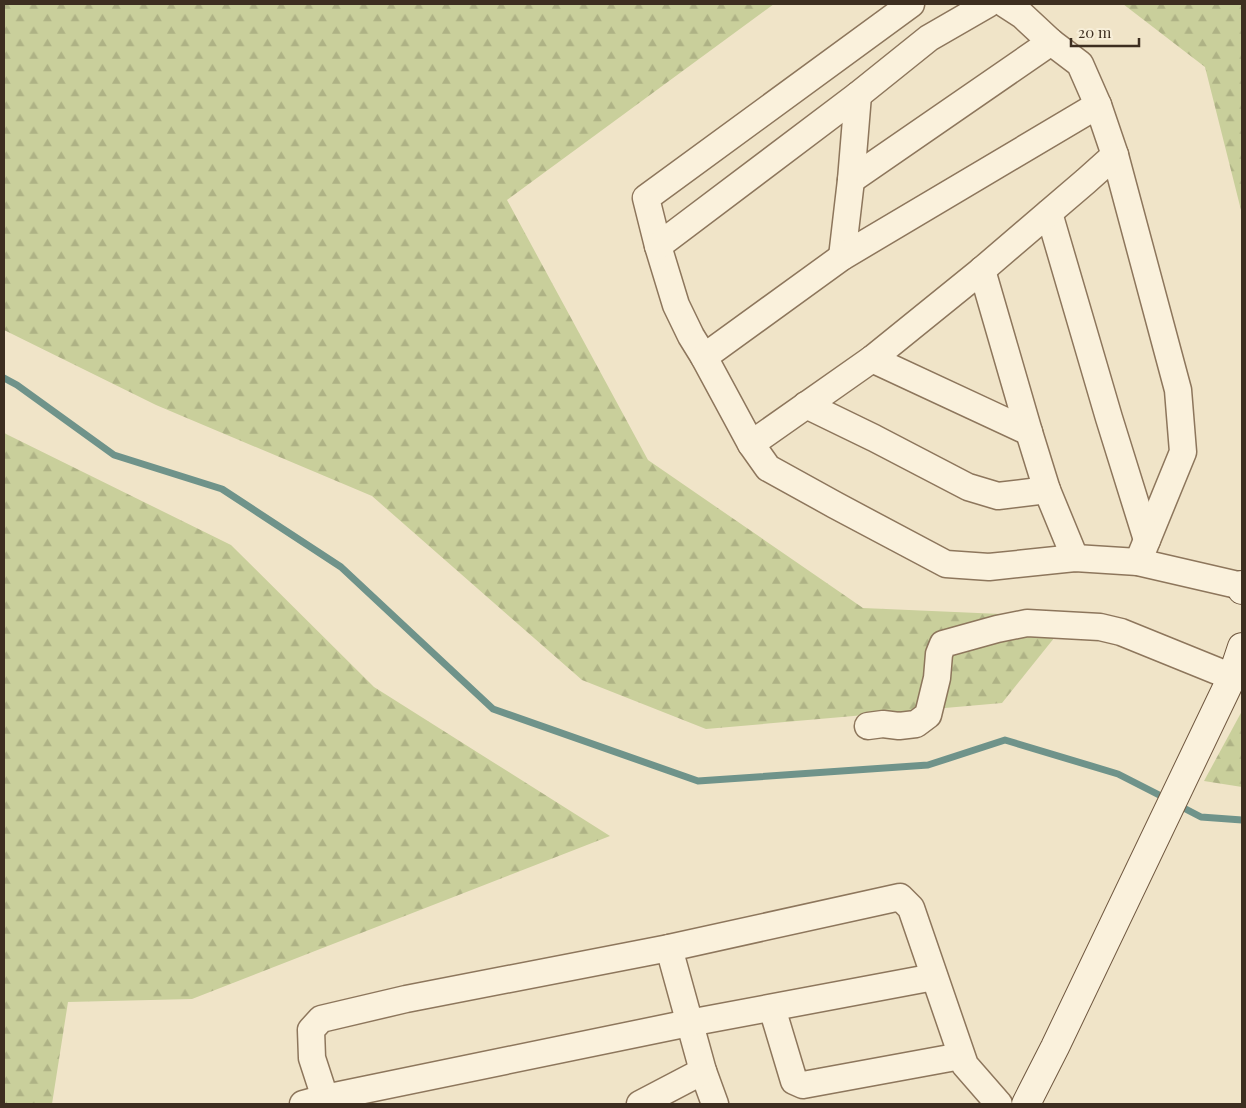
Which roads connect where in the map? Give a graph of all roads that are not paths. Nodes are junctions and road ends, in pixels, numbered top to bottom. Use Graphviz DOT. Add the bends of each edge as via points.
graph roads {
  1 [pos="910,4"];
  2 [pos="988,4"];
  3 [pos="1005,4"];
  4 [pos="1051,42"];
  5 [pos="858,95"];
  6 [pos="1098,105"];
  7 [pos="1114,154"];
  8 [pos="851,180"];
  9 [pos="1049,213"];
  10 [pos="658,246"];
  11 [pos="842,258"];
  12 [pos="982,270"];
  13 [pos="704,358"];
  14 [pos="872,358"];
  15 [pos="806,405"];
  16 [pos="1029,432"];
  17 [pos="750,444"];
  18 [pos="1047,490"];
  19 [pos="1143,551"];
  20 [pos="1075,558"];
  21 [pos="1242,587"];
  22 [pos="1242,647"];
  23 [pos="1232,677"];
  24 [pos="868,726"];
  25 [pos="669,948"];
  26 [pos="934,977"];
  27 [pos="772,1008"];
  28 [pos="689,1023"];
  29 [pos="961,1056"];
  30 [pos="702,1071"];
  31 [pos="318,1102"];
  32 [pos="640,1104"];
  33 [pos="715,1104"];
  34 [pos="999,1104"];
  35 [pos="1026,1104"];
  1 -- 10 [label="street" via="646,198"];
  2 -- 5 [label="street" via="929,38"];
  3 -- 4 [label="street"];
  4 -- 6 [label="street" via="1080,64"];
  4 -- 8 [label="street"];
  5 -- 8 [label="street"];
  5 -- 10 [label="street"];
  6 -- 7 [label="street"];
  6 -- 11 [label="street"];
  7 -- 9 [label="street"];
  7 -- 19 [label="street" via="1178,390 1183,452"];
  8 -- 11 [label="street"];
  9 -- 12 [label="street"];
  9 -- 19 [label="street" via="1109,418"];
  10 -- 13 [label="street" via="676,305"];
  11 -- 13 [label="street"];
  12 -- 14 [label="street"];
  12 -- 16 [label="street"];
  13 -- 17 [label="street"];
  14 -- 15 [label="street"];
  14 -- 16 [label="street"];
  15 -- 17 [label="street"];
  15 -- 18 [label="street" via="968,487 998,496"];
  16 -- 18 [label="street"];
  17 -- 20 [label="street" via="768,468 946,564 989,567"];
  18 -- 20 [label="street"];
  19 -- 20 [label="street"];
  19 -- 21 [label="street"];
  22 -- 23 [label="street"];
  23 -- 24 [label="street" via="1121,632 1100,627 1027,623 943,644 928,715 916,724"];
  23 -- 35 [label="street"];
  25 -- 26 [label="street" via="900,897 911,908"];
  25 -- 28 [label="street"];
  25 -- 31 [label="street" via="406,999 321,1019 311,1030"];
  26 -- 27 [label="street"];
  26 -- 29 [label="street"];
  27 -- 28 [label="street"];
  27 -- 29 [label="street" via="794,1081 804,1085"];
  28 -- 30 [label="street"];
  28 -- 31 [label="street"];
  29 -- 34 [label="street"];
  30 -- 32 [label="street"];
  30 -- 33 [label="street"];
}
